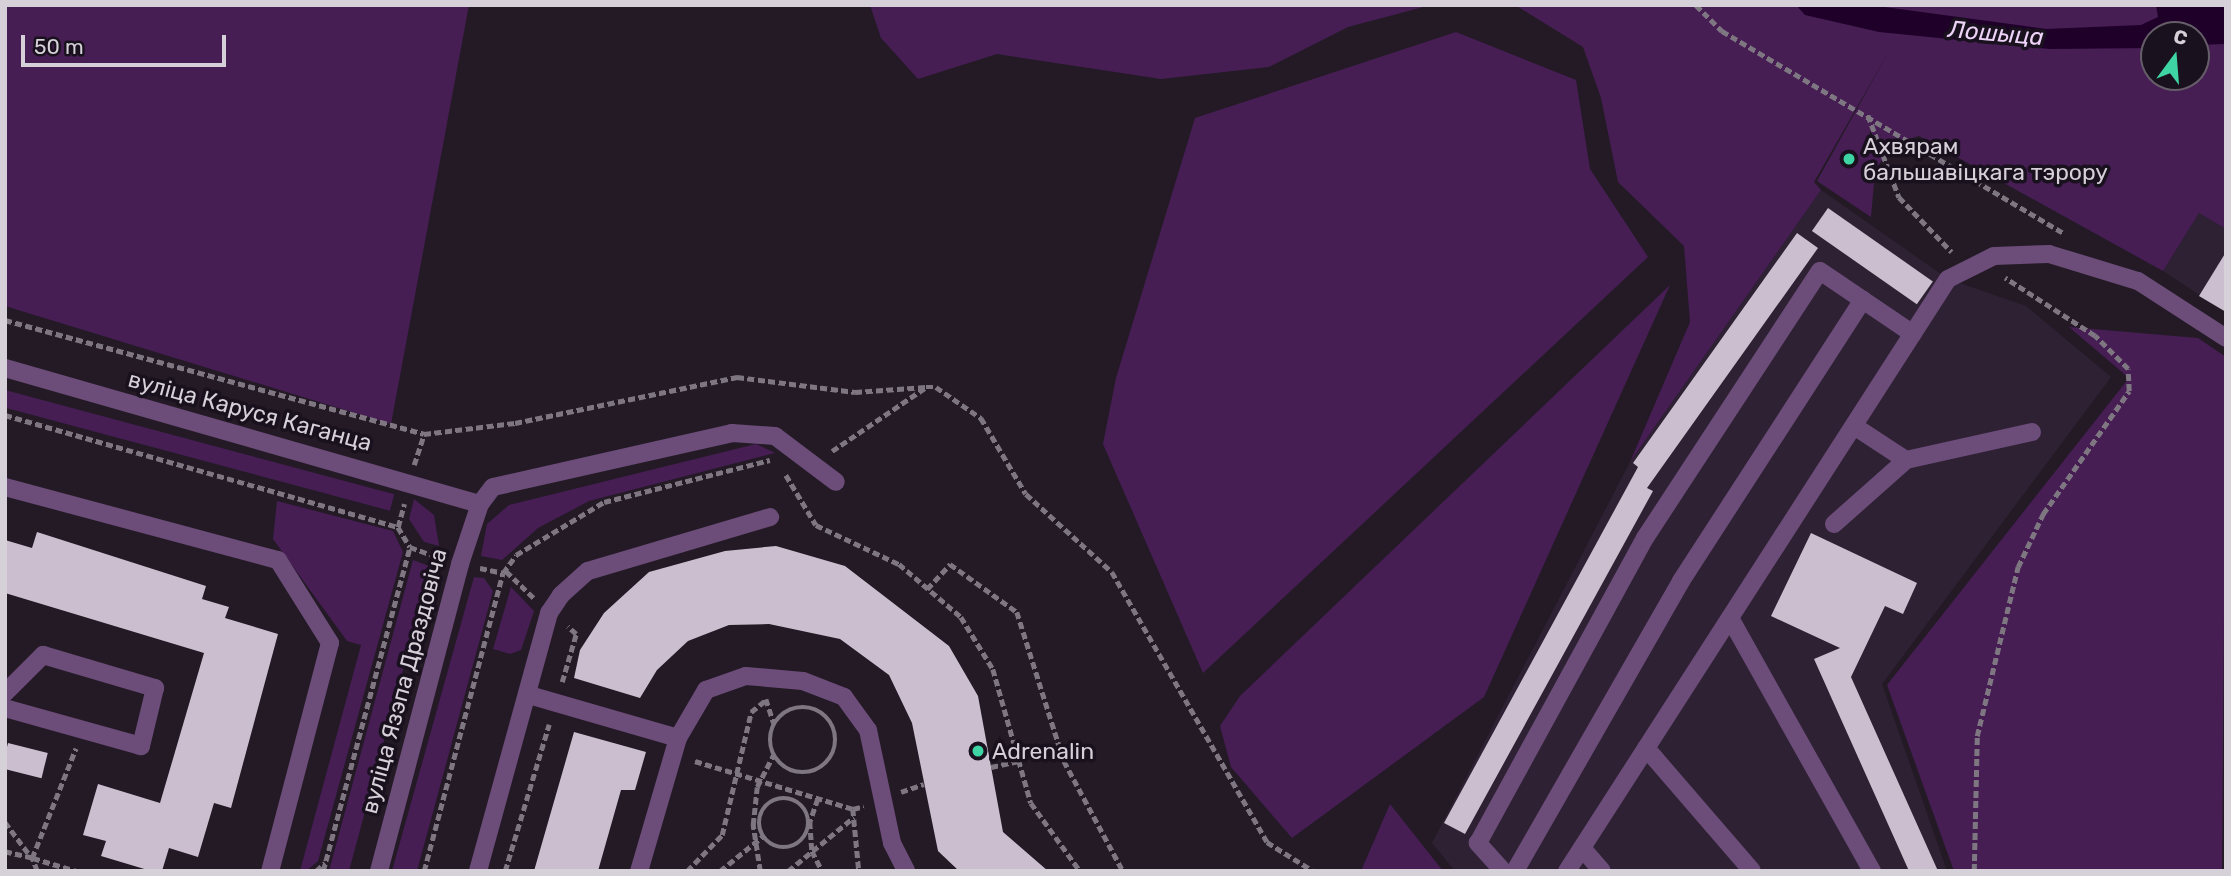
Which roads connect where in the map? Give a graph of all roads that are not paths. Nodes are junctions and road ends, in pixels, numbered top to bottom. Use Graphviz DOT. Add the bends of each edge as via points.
graph roads {
  1 [pos="1863,299"];
  2 [pos="1913,334"];
  3 [pos="2226,338"];
  4 [pos="5,368"];
  5 [pos="1854,426"];
  6 [pos="2032,432"];
  7 [pos="1906,460"];
  8 [pos="836,482"];
  9 [pos="5,487"];
  10 [pos="480,505"];
  11 [pos="770,517"];
  12 [pos="1834,524"];
  13 [pos="1730,618"];
  14 [pos="5,693"];
  15 [pos="529,695"];
  16 [pos="5,708"];
  17 [pos="678,738"];
  18 [pos="1647,748"];
  19 [pos="1582,848"];
  20 [pos="270,871"];
  21 [pos="379,871"];
  22 [pos="478,871"];
  23 [pos="639,871"];
  24 [pos="906,871"];
  25 [pos="1503,871"];
  26 [pos="1515,871"];
  27 [pos="1567,871"];
  28 [pos="1602,871"];
  29 [pos="1752,871"];
  30 [pos="1872,871"];
  1 -- 2 [label="street"];
  1 -- 25 [label="street" via="1820,271 1645,538 1478,843"];
  1 -- 26 [label="street" via="1681,581"];
  2 -- 3 [label="street" via="1948,279 1994,256 2049,254 2138,281"];
  2 -- 5 [label="street"];
  4 -- 10 [label="street, вуліца Каруся Каганца"];
  5 -- 7 [label="street"];
  5 -- 13 [label="street"];
  6 -- 7 [label="street"];
  7 -- 12 [label="street"];
  8 -- 10 [label="street" via="775,436 732,433 494,487"];
  9 -- 20 [label="street" via="278,560 330,643"];
  10 -- 21 [label="street, вуліца Язэпа Драздовіча"];
  11 -- 15 [label="street" via="588,571 549,613"];
  13 -- 18 [label="street"];
  13 -- 30 [label="street"];
  14 -- 16 [label="street" via="43,655 155,688 141,746"];
  15 -- 17 [label="street"];
  15 -- 22 [label="street"];
  17 -- 23 [label="street"];
  17 -- 24 [label="street" via="706,690 746,676 803,681 844,697 868,730 892,843"];
  18 -- 19 [label="street"];
  18 -- 29 [label="street"];
  19 -- 27 [label="street"];
  19 -- 28 [label="street"];
}
